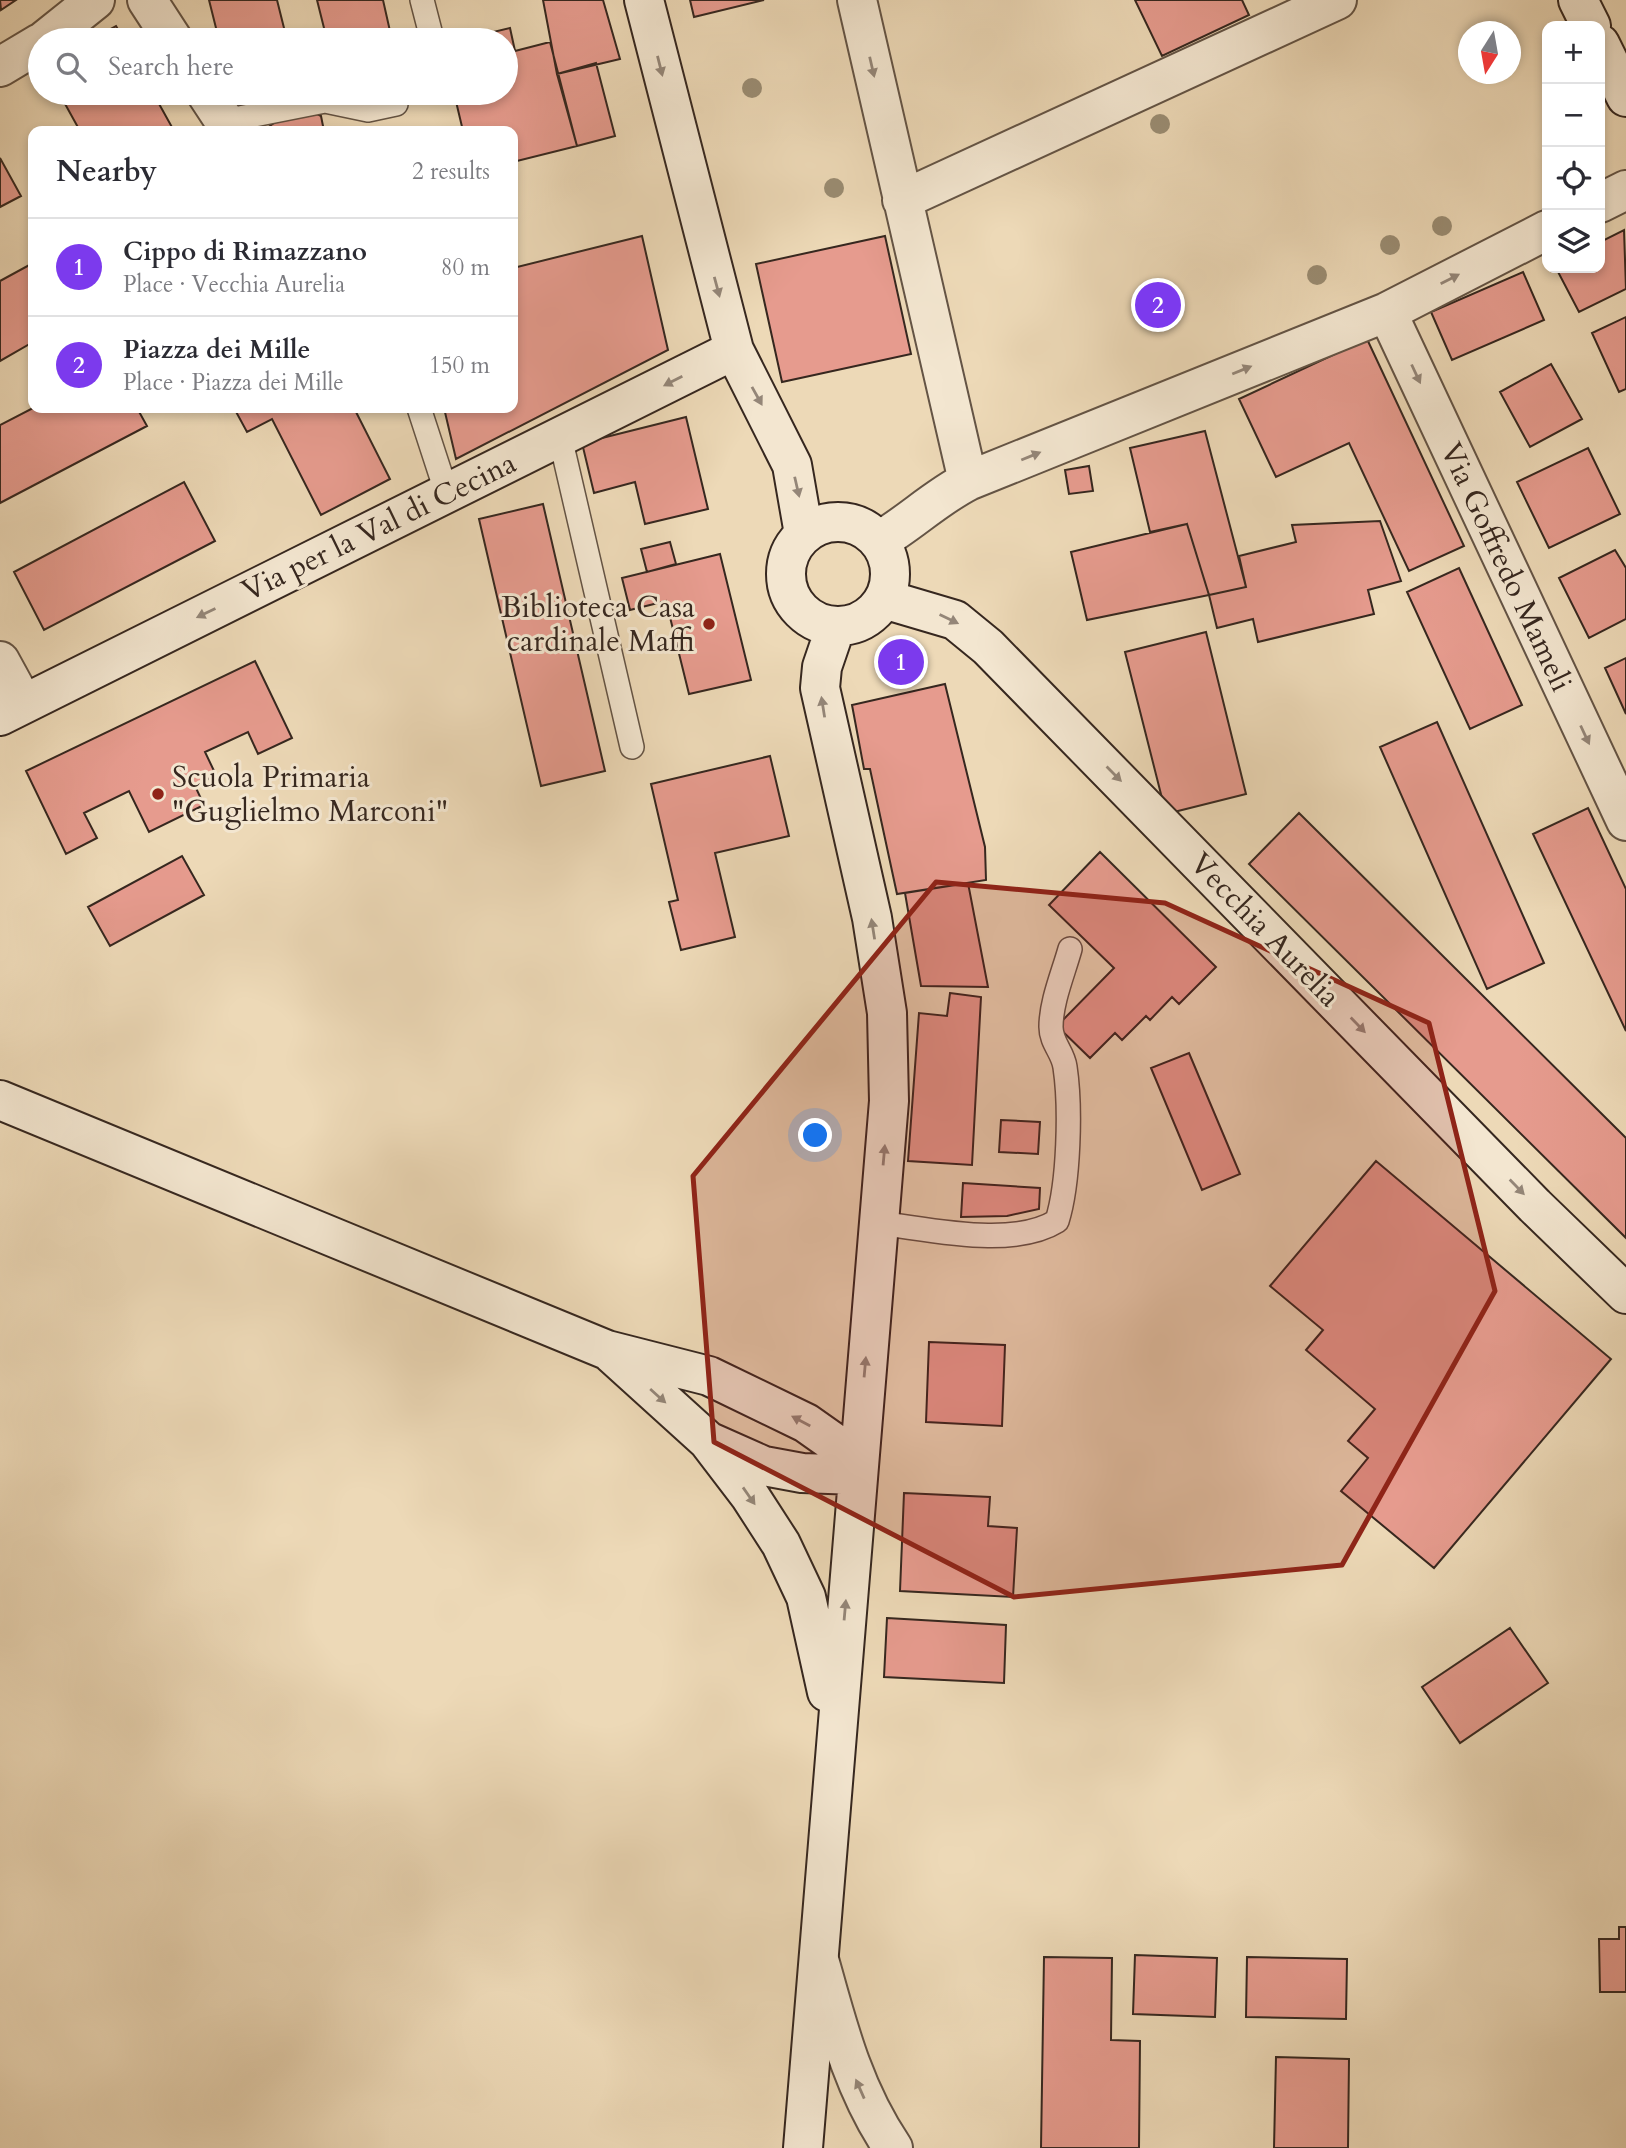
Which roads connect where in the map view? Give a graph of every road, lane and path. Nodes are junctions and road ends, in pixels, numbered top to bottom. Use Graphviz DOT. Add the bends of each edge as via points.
graph roads {
  1 [pos="95,0"];
  2 [pos="147,0"];
  3 [pos="422,0"];
  4 [pos="644,0"];
  5 [pos="857,0"];
  6 [pos="1337,0"];
  7 [pos="1578,0"];
  8 [pos="1277,12"];
  9 [pos="1588,21"];
  10 [pos="60,28"];
  11 [pos="165,28"];
  12 [pos="429,28"];
  13 [pos="28,50"];
  14 [pos="1605,54"];
  15 [pos="0,67"];
  16 [pos="1626,97"];
  17 [pos="295,105"];
  18 [pos="344,105"];
  19 [pos="391,105"];
  20 [pos="221,115"];
  21 [pos="1626,190"];
  22 [pos="902,200"];
  23 [pos="1605,200"];
  24 [pos="1542,233"];
  25 [pos="1387,312"];
  26 [pos="734,350"];
  27 [pos="421,413"];
  28 [pos="560,437"];
  29 [pos="968,481"];
  30 [pos="447,494"];
  31 [pos="804,534"];
  32 [pos="879,541"];
  33 [pos="884,599"];
  34 [pos="836,626"];
  35 [pos="0,661"];
  36 [pos="8,714"];
  37 [pos="632,747"];
  38 [pos="1626,821"];
  39 [pos="1070,949"];
  40 [pos="0,1100"];
  41 [pos="878,1223"];
  42 [pos="1626,1294"];
  43 [pos="607,1350"];
  44 [pos="708,1441"];
  45 [pos="857,1467"];
  46 [pos="835,1727"];
  47 [pos="818,1955"];
  48 [pos="803,2148"];
  49 [pos="893,2148"];
  1 -- 10 [label="main road"];
  2 -- 11 [label="main road"];
  3 -- 12 [label="lane"];
  4 -- 26 [label="main road, one-way"];
  5 -- 22 [label="main road, one-way"];
  6 -- 8 [label="main road"];
  7 -- 9 [label="main road"];
  8 -- 22 [label="main road"];
  13 -- 15 [label="main road"];
  14 -- 16 [label="main road"];
  17 -- 20 [label="lane"];
  18 -- 19 [label="lane" via="368,110"];
  21 -- 23 [label="main road"];
  22 -- 29 [label="main road"];
  25 -- 24 [label="main road, one-way"];
  29 -- 25 [label="main road, one-way"];
  25 -- 38 [label="main road, Via Goffredo Mameli, one-way"];
  26 -- 28 [label="main road, Via per la Val di Cecina, one-way"];
  26 -- 31 [label="main road, one-way" via="792,465"];
  27 -- 30 [label="lane"];
  28 -- 30 [label="main road, Via per la Val di Cecina"];
  28 -- 37 [label="lane"];
  29 -- 32 [label="main road"];
  30 -- 36 [label="main road, Via per la Val di Cecina, one-way"];
  31 -- 32 [label="main road" via="843,522"];
  31 -- 34 [label="main road" via="788,560 789,591 807,616"];
  32 -- 33 [label="main road" via="890,569"];
  33 -- 34 [label="main road" via="864,619"];
  33 -- 42 [label="main road, Vecchia Aurelia, one-way" via="955,620 988,647"];
  41 -- 34 [label="main road, one-way" via="889,1101 887,1013 872,918 820,688"];
  35 -- 36 [label="main road"];
  39 -- 41 [label="lane" via="1051,1029 1064,1062 1068,1090 1064,1201 1057,1221 1040,1231 998,1235"];
  40 -- 43 [label="main road"];
  45 -- 41 [label="main road, one-way"];
  43 -- 44 [label="main road, one-way"];
  45 -- 43 [label="main road, one-way" via="806,1423 709,1376"];
  44 -- 45 [label="main road" via="764,1466 802,1473"];
  44 -- 46 [label="main road, one-way" via="781,1544 801,1587"];
  46 -- 45 [label="main road, one-way"];
  46 -- 47 [label="main road"];
  47 -- 48 [label="main road"];
  49 -- 47 [label="main road, one-way" via="874,2120 844,2052"];
}
